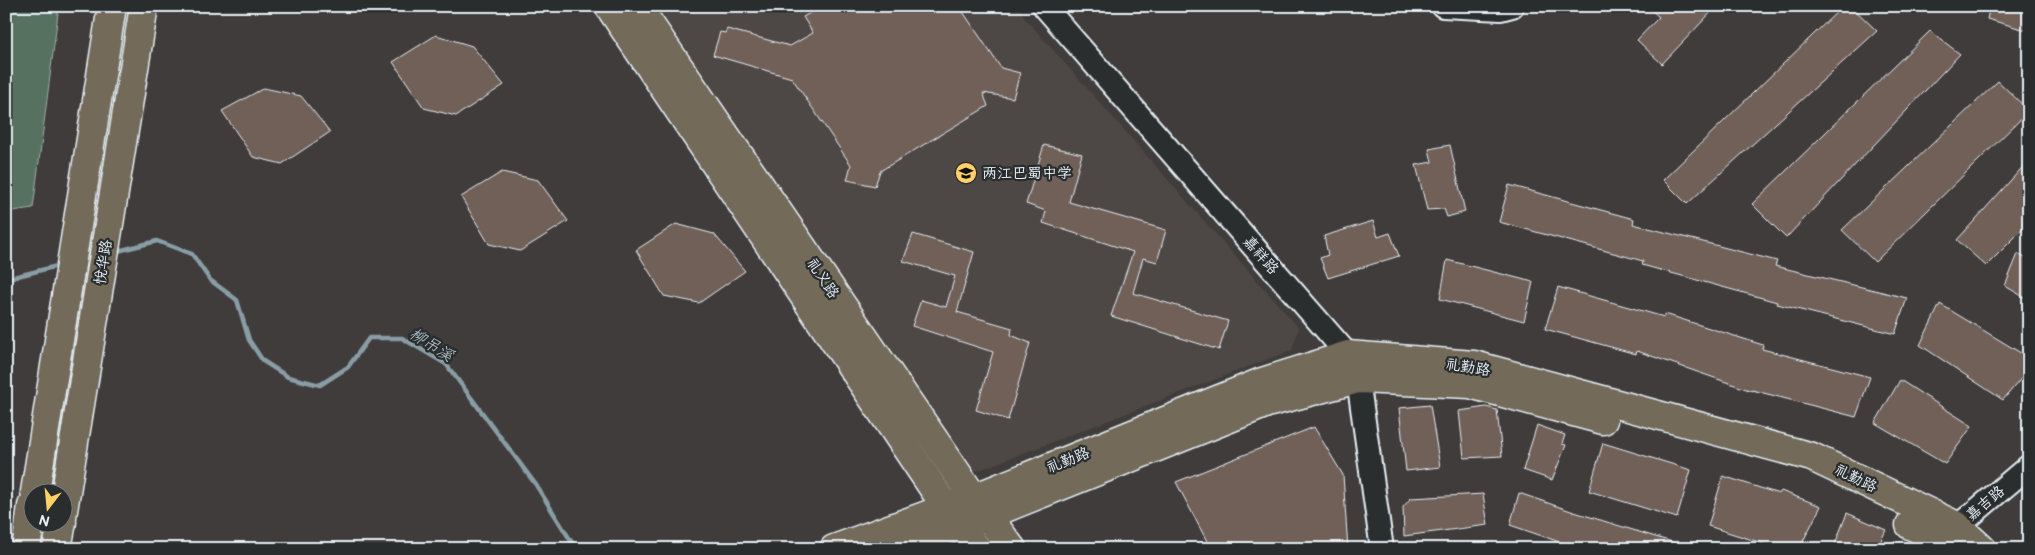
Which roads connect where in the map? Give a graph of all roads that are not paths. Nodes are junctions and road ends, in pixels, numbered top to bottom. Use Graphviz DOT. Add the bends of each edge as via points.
graph roads {
  1 [pos="112,6"];
  2 [pos="144,6"];
  3 [pos="609,6"];
  4 [pos="637,6"];
  5 [pos="1044,6"];
  6 [pos="1443,6"];
  7 [pos="1512,6"];
  8 [pos="1353,367"];
  9 [pos="2029,466"];
  10 [pos="37,482"];
  11 [pos="68,482"];
  12 [pos="981,507"];
  13 [pos="953,516"];
  14 [pos="28,532"];
  15 [pos="61,532"];
  16 [pos="1950,538"];
  17 [pos="26,549"];
  18 [pos="58,549"];
  19 [pos="834,549"];
  20 [pos="898,549"];
  21 [pos="977,549"];
  22 [pos="1012,549"];
  23 [pos="1382,549"];
  24 [pos="1982,549"];
  1 -- 10 [label="main road, 悦华路"];
  2 -- 11 [label="main road, 悦华路"];
  3 -- 13 [label="main road, 礼义路"];
  4 -- 12 [label="main road, 礼义路"];
  5 -- 8 [label="street, 嘉祥路"];
  6 -- 7 [label="street" via="1501,9"];
  8 -- 12 [label="main road, 礼勤路" via="1267,403"];
  8 -- 16 [label="main road, 礼勤路" via="1470,384 1805,474"];
  8 -- 23 [label="street"];
  9 -- 16 [label="street, 嘉吉路"];
  12 -- 13 [label="main road, 礼勤路"];
  12 -- 22 [label="main road, 礼义路"];
  13 -- 19 [label="main road"];
  13 -- 20 [label="main road"];
  13 -- 21 [label="main road, 礼义路"];
  14 -- 17 [label="main road"];
  15 -- 18 [label="main road"];
  16 -- 24 [label="main road, 礼勤路"];
}
